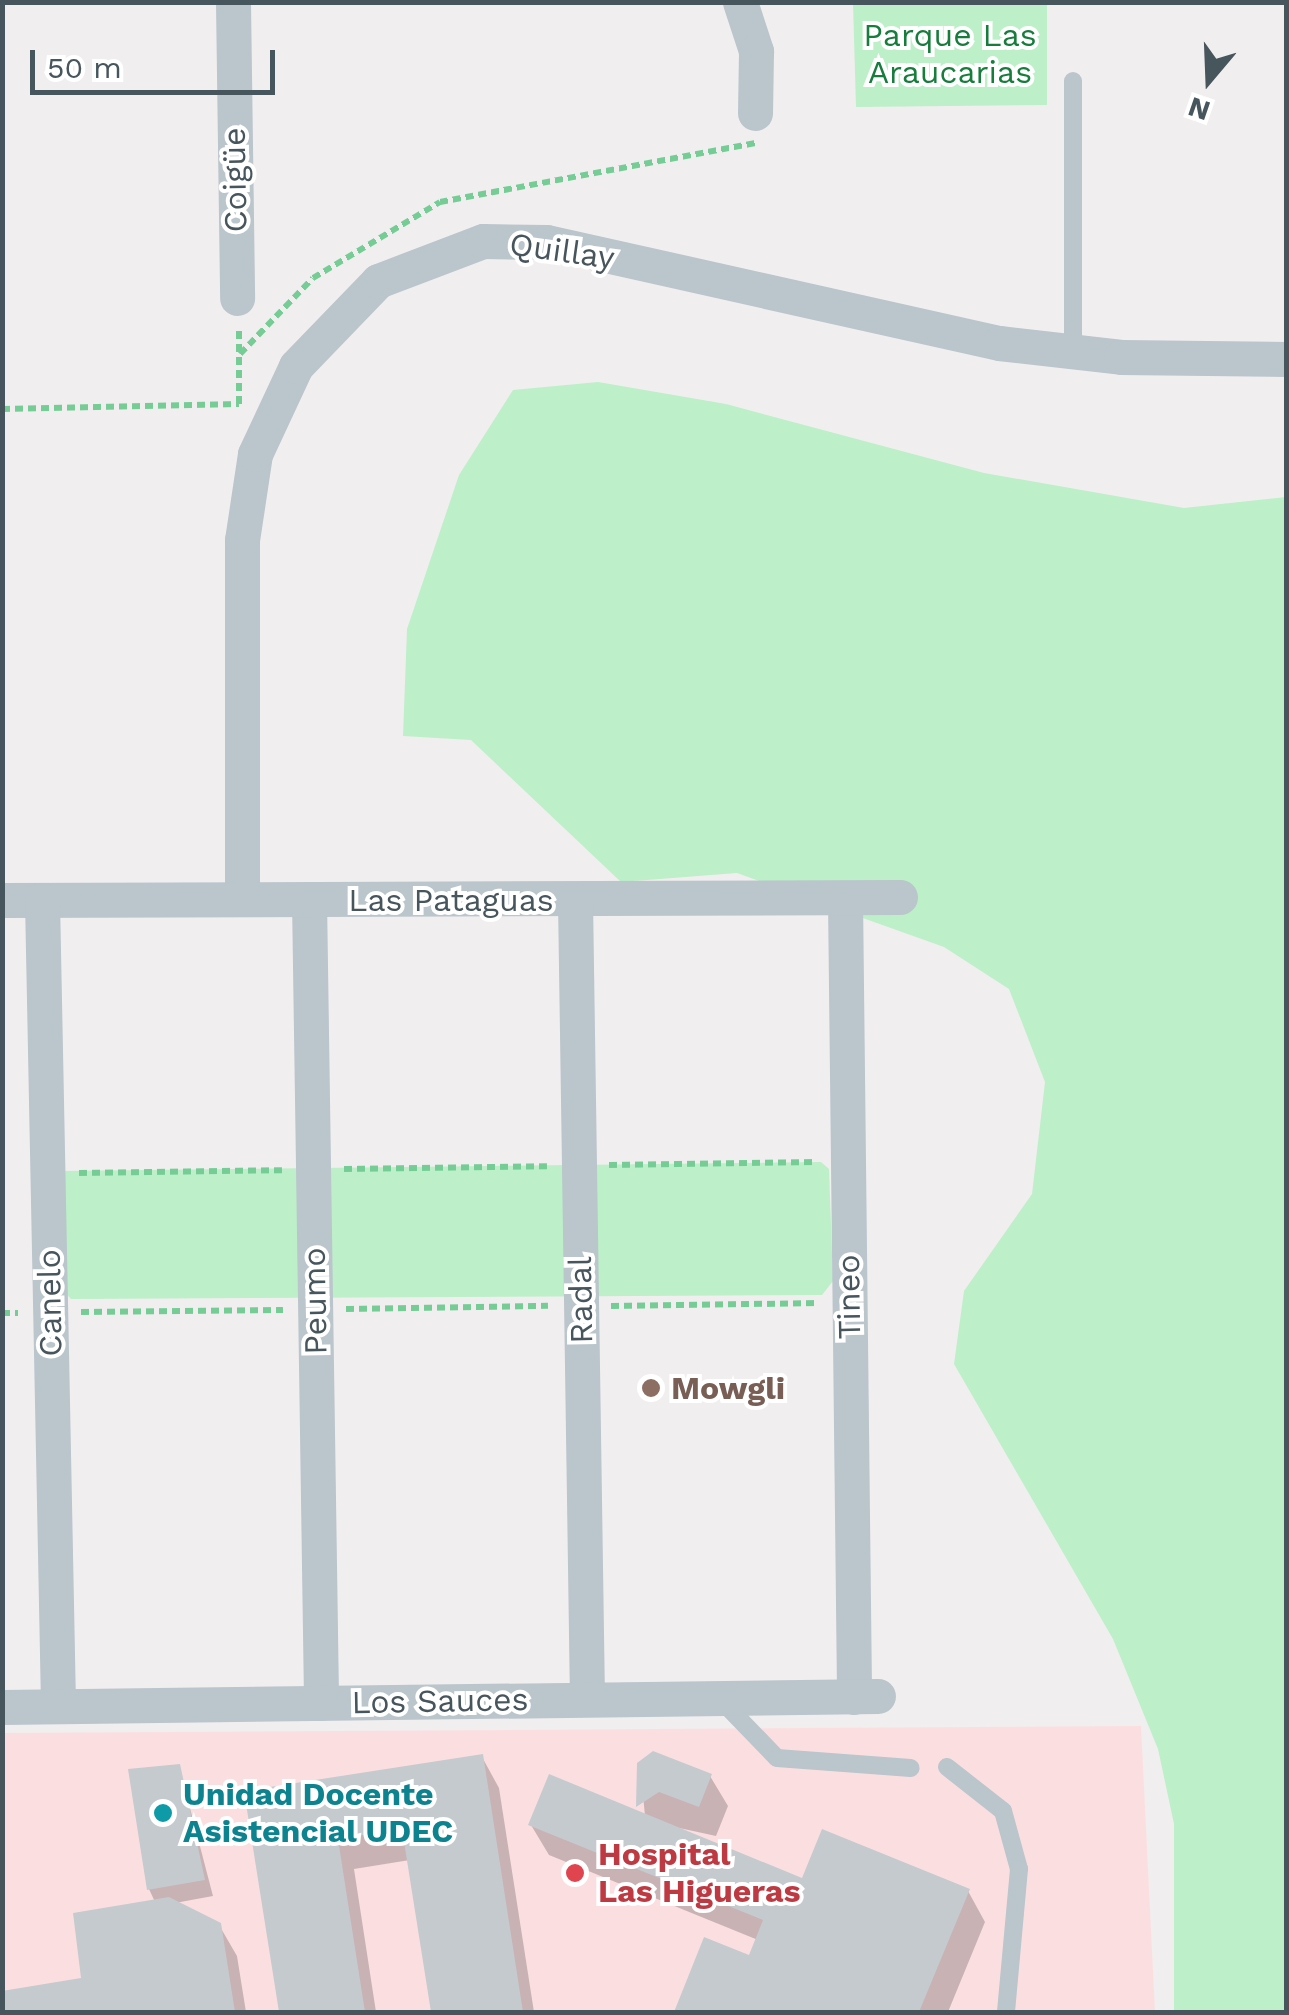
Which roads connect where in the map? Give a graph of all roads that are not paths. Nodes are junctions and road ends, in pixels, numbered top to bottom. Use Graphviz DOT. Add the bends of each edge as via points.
graph roads {
  1 [pos="234,2"];
  2 [pos="740,2"];
  3 [pos="1073,81"];
  4 [pos="755,113"];
  5 [pos="236,298"];
  6 [pos="1074,354"];
  7 [pos="1286,359"];
  8 [pos="900,897"];
  9 [pos="845,898"];
  10 [pos="242,899"];
  11 [pos="308,899"];
  12 [pos="2,900"];
  13 [pos="42,900"];
  14 [pos="575,900"];
  15 [pos="866,1696"];
  16 [pos="719,1698"];
  17 [pos="587,1699"];
  18 [pos="321,1703"];
  19 [pos="58,1706"];
  20 [pos="2,1707"];
  21 [pos="947,1767"];
  22 [pos="911,1768"];
  23 [pos="1006,2012"];
  1 -- 5 [label="street, Coigüe"];
  2 -- 4 [label="street" via="756,51"];
  3 -- 6 [label="lane"];
  6 -- 7 [label="street, Quillay"];
  6 -- 10 [label="street, Quillay" via="931,332 547,242 483,241 378,281 296,366 255,454 242,540"];
  8 -- 9 [label="street, Las Pataguas"];
  9 -- 14 [label="street, Las Pataguas"];
  9 -- 15 [label="street, Tineo" via="850,1303"];
  10 -- 11 [label="street, Las Pataguas"];
  10 -- 13 [label="street, Las Pataguas"];
  11 -- 14 [label="street, Las Pataguas"];
  11 -- 18 [label="street, Peumo"];
  12 -- 13 [label="street, Las Pataguas"];
  13 -- 19 [label="street, Canelo"];
  14 -- 17 [label="street, Radal"];
  15 -- 16 [label="street, Los Sauces"];
  16 -- 17 [label="street, Los Sauces"];
  16 -- 22 [label="lane" via="777,1758"];
  17 -- 18 [label="street, Los Sauces"];
  18 -- 19 [label="street, Los Sauces"];
  19 -- 20 [label="street, Los Sauces"];
  21 -- 23 [label="lane" via="1003,1812 1019,1868"];
}
